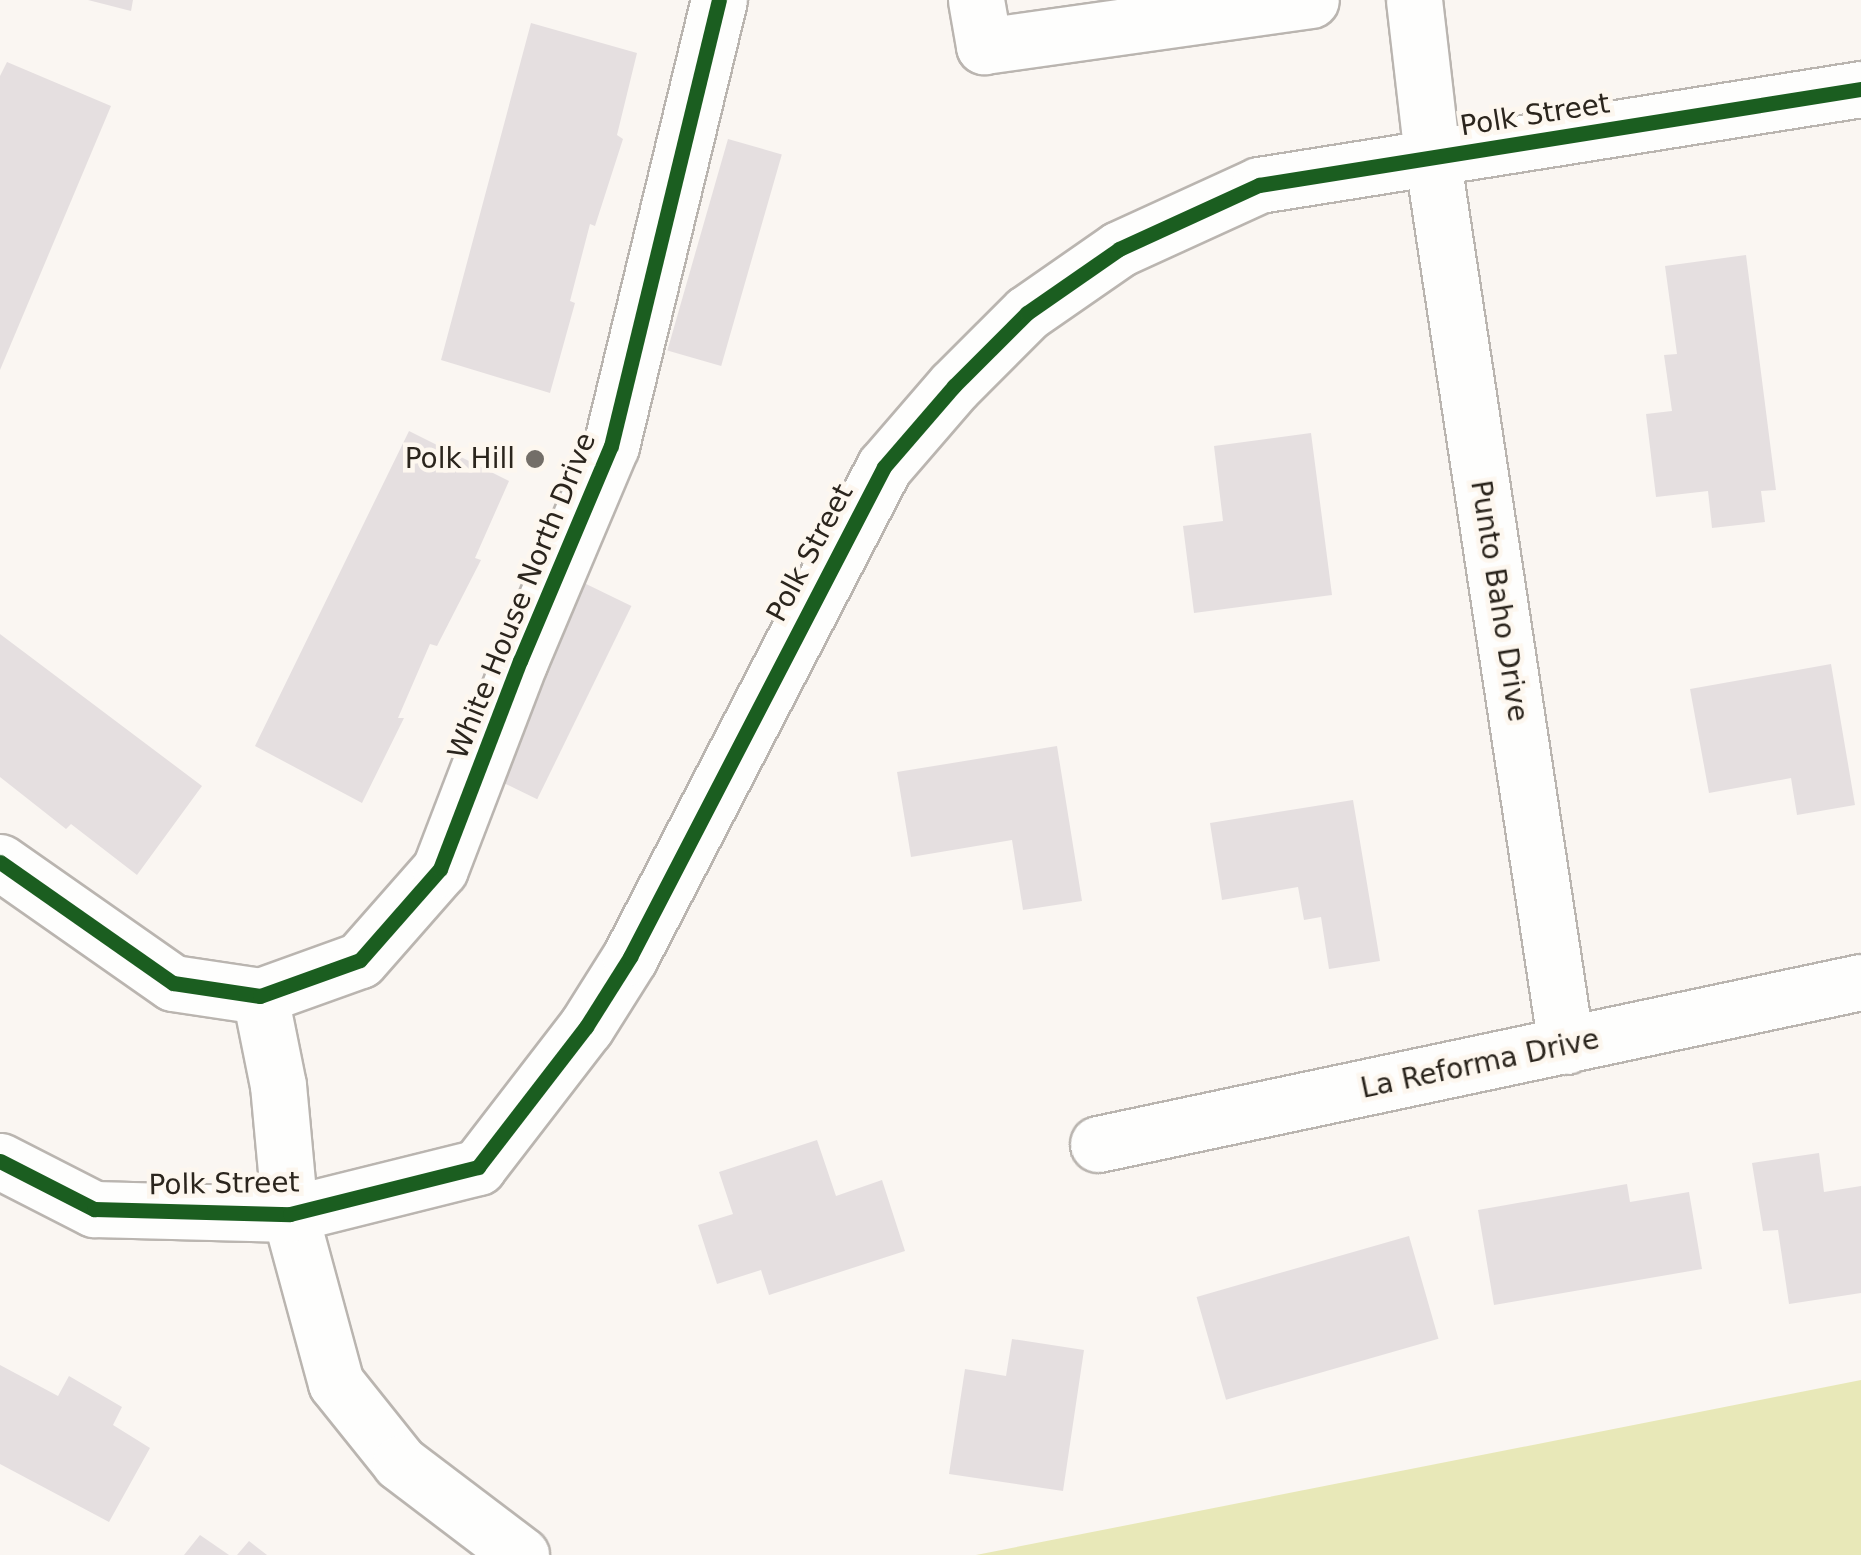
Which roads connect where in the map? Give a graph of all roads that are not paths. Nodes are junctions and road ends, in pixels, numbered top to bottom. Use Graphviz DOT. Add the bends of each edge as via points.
graph roads {
  1 [pos="719,0"];
  2 [pos="976,0"];
  3 [pos="1311,0"];
  4 [pos="1414,0"];
  5 [pos="1861,90"];
  6 [pos="1432,156"];
  7 [pos="0,862"];
  8 [pos="1861,982"];
  9 [pos="260,996"];
  10 [pos="1566,1046"];
  11 [pos="1098,1144"];
  12 [pos="0,1161"];
  13 [pos="290,1214"];
  14 [pos="521,1555"];
  1 -- 9 [label="street, White House North Drive" via="611,446 440,869 360,960"];
  2 -- 3 [label="street" via="984,46"];
  4 -- 6 [label="street, Punto Baho Drive"];
  5 -- 6 [label="street, Polk Street"];
  6 -- 10 [label="street, Punto Baho Drive"];
  6 -- 13 [label="street, Polk Street" via="1258,185 1119,249 1027,313 884,467 630,957 586,1027 478,1167"];
  7 -- 9 [label="street" via="172,983"];
  8 -- 10 [label="street, La Reforma Drive"];
  9 -- 13 [label="street" via="278,1085"];
  10 -- 11 [label="street, La Reforma Drive"];
  12 -- 13 [label="street, Polk Street" via="94,1209"];
  13 -- 14 [label="street" via="336,1383 400,1463"];
}
